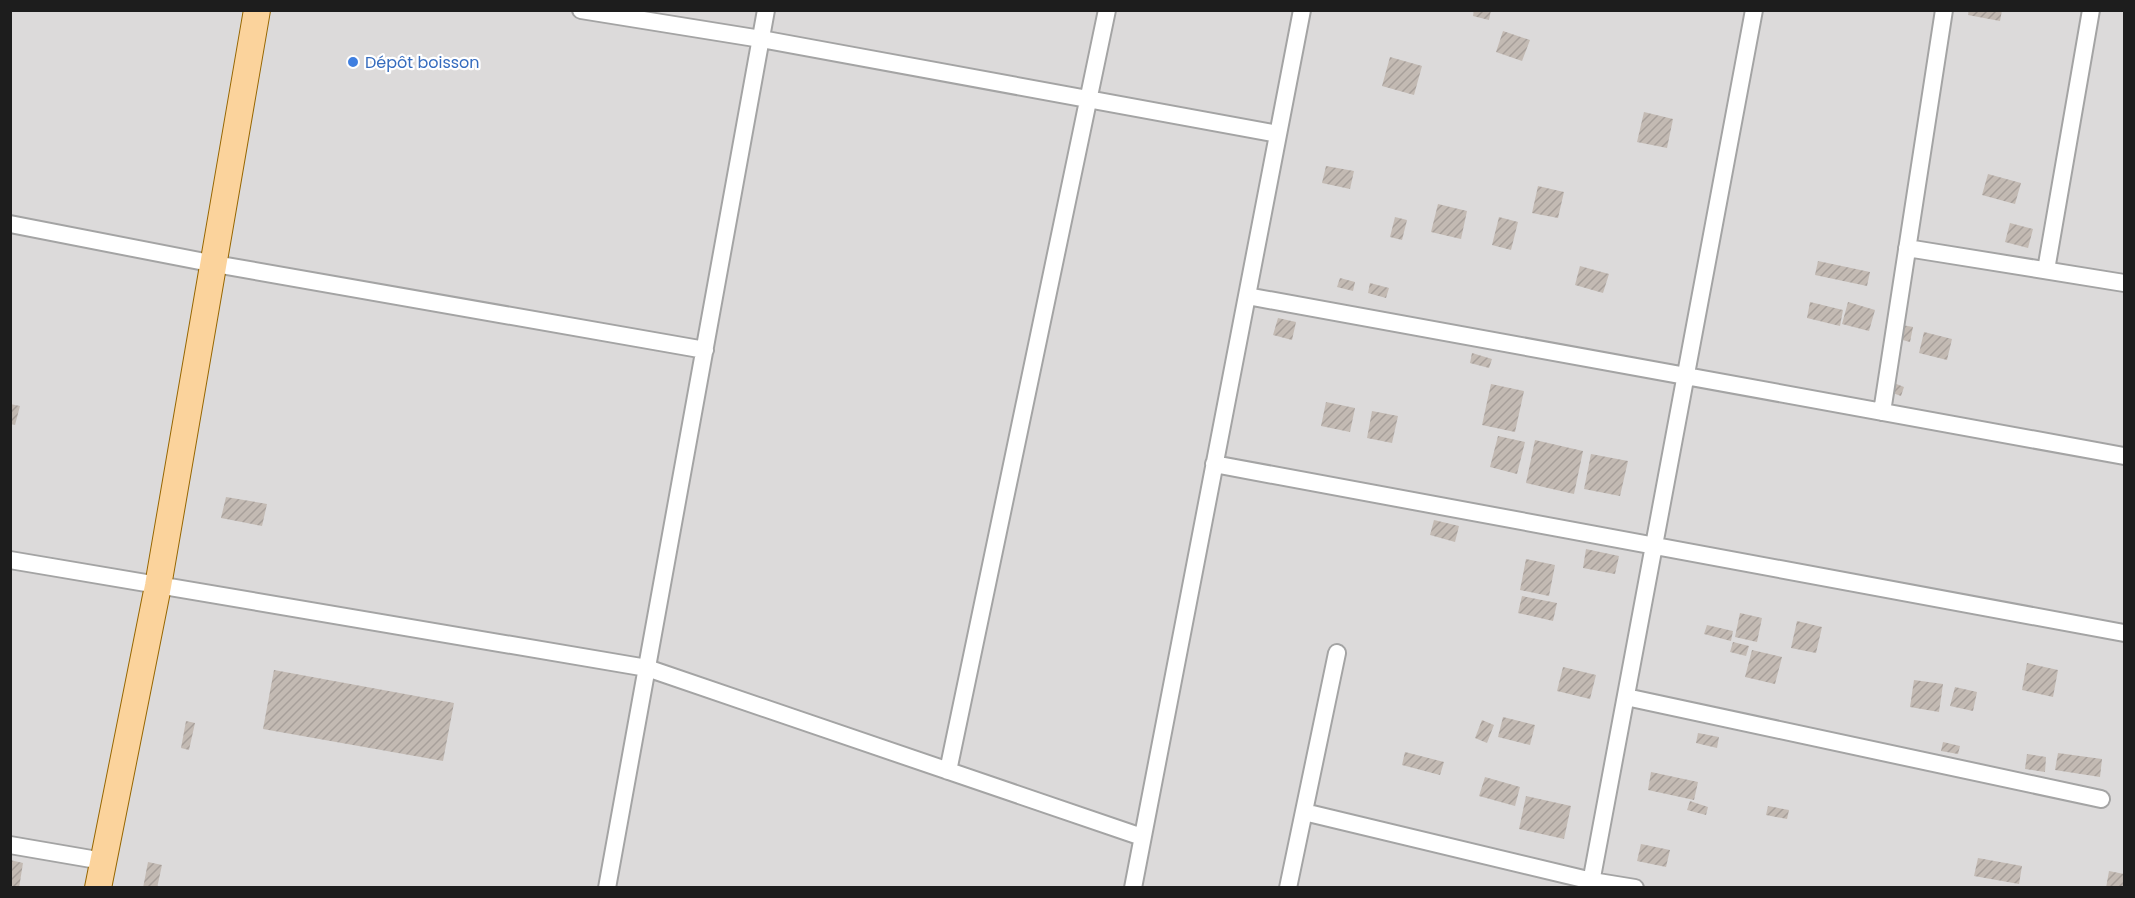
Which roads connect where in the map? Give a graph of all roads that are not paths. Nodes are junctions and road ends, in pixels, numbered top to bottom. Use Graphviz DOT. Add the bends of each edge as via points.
graph roads {
  1 [pos="257,10"];
  2 [pos="581,10"];
  3 [pos="766,10"];
  4 [pos="1107,10"];
  5 [pos="1302,10"];
  6 [pos="1754,10"];
  7 [pos="1944,10"];
  8 [pos="2091,10"];
  9 [pos="761,39"];
  10 [pos="1088,99"];
  11 [pos="1278,134"];
  12 [pos="10,224"];
  13 [pos="1908,248"];
  14 [pos="215,264"];
  15 [pos="2046,270"];
  16 [pos="2124,283"];
  17 [pos="1246,296"];
  18 [pos="705,350"];
  19 [pos="1686,376"];
  20 [pos="1882,412"];
  21 [pos="2124,456"];
  22 [pos="1214,464"];
  23 [pos="1654,546"];
  24 [pos="10,560"];
  25 [pos="158,586"];
  26 [pos="2124,633"];
  27 [pos="1337,652"];
  28 [pos="647,668"];
  29 [pos="1626,697"];
  30 [pos="948,771"];
  31 [pos="2101,799"];
  32 [pos="1304,812"];
  33 [pos="1142,837"];
  34 [pos="10,845"];
  35 [pos="103,861"];
  36 [pos="1591,884"];
  37 [pos="98,888"];
  38 [pos="607,888"];
  39 [pos="1132,888"];
  40 [pos="1288,888"];
  41 [pos="1635,888"];
  1 -- 14 [label="main road"];
  2 -- 9 [label="street"];
  3 -- 9 [label="street"];
  4 -- 10 [label="street"];
  5 -- 11 [label="street"];
  6 -- 19 [label="street"];
  7 -- 13 [label="street"];
  8 -- 15 [label="street"];
  9 -- 10 [label="street"];
  9 -- 18 [label="street"];
  10 -- 11 [label="street"];
  10 -- 30 [label="street"];
  11 -- 17 [label="street"];
  12 -- 14 [label="street"];
  13 -- 15 [label="street"];
  13 -- 20 [label="street"];
  14 -- 18 [label="street"];
  14 -- 25 [label="main road"];
  15 -- 16 [label="street"];
  17 -- 19 [label="street"];
  17 -- 22 [label="street"];
  18 -- 28 [label="street"];
  19 -- 20 [label="street"];
  19 -- 23 [label="street"];
  20 -- 21 [label="street"];
  22 -- 23 [label="street"];
  22 -- 33 [label="street"];
  23 -- 26 [label="street"];
  23 -- 29 [label="street"];
  24 -- 25 [label="street"];
  25 -- 28 [label="street"];
  25 -- 35 [label="main road"];
  27 -- 32 [label="street"];
  28 -- 30 [label="street"];
  28 -- 38 [label="street"];
  29 -- 31 [label="street"];
  29 -- 36 [label="street"];
  30 -- 33 [label="street"];
  32 -- 36 [label="street"];
  32 -- 40 [label="street"];
  33 -- 39 [label="street"];
  34 -- 35 [label="street"];
  35 -- 37 [label="main road"];
  36 -- 41 [label="street"];
}
